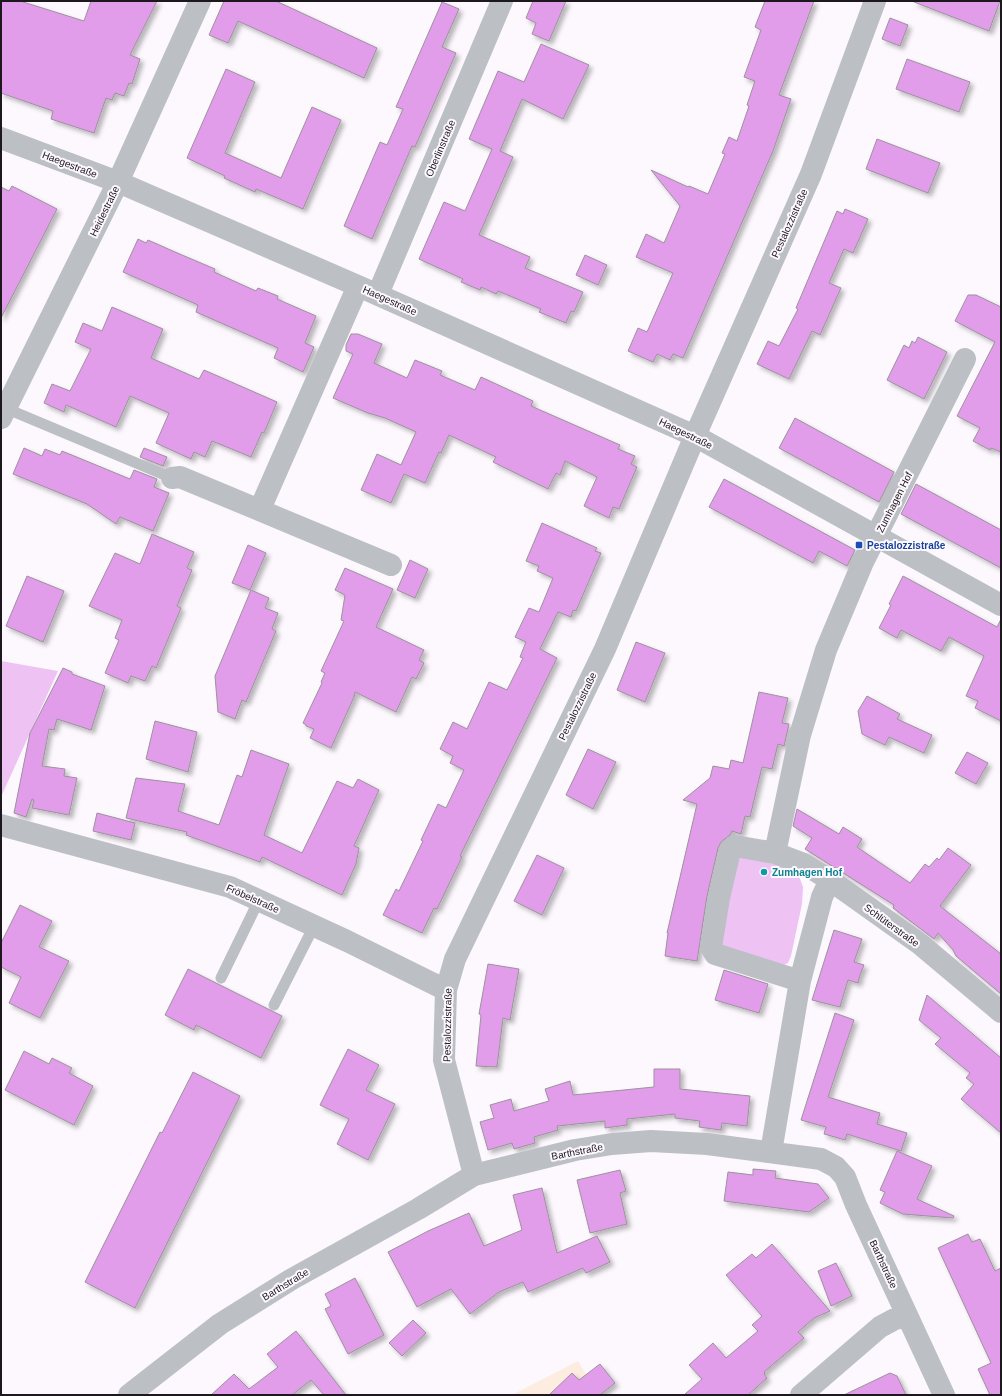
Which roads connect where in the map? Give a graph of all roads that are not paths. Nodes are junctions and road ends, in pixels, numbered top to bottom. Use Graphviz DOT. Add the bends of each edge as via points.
graph roads {
  1 [pos="200,1"];
  2 [pos="502,1"];
  3 [pos="875,1"];
  4 [pos="1,138"];
  5 [pos="118,182"];
  6 [pos="358,286"];
  7 [pos="378,294"];
  8 [pos="965,359"];
  9 [pos="3,413"];
  10 [pos="695,436"];
  11 [pos="172,478"];
  12 [pos="260,510"];
  13 [pos="876,537"];
  14 [pos="390,565"];
  15 [pos="1001,605"];
  16 [pos="1,825"];
  17 [pos="775,853"];
  18 [pos="830,880"];
  19 [pos="259,900"];
  20 [pos="314,926"];
  21 [pos="221,978"];
  22 [pos="800,981"];
  23 [pos="446,990"];
  24 [pos="274,1005"];
  25 [pos="1001,1012"];
  26 [pos="771,1152"];
  27 [pos="474,1175"];
  28 [pos="906,1313"];
  29 [pos="129,1395"];
  30 [pos="801,1395"];
  31 [pos="944,1395"];
  1 -- 5 [label="street, Heidestraße"];
  2 -- 7 [label="street, Oberlinstraße"];
  3 -- 10 [label="street, Pestalozzistraße" via="811,174"];
  4 -- 5 [label="street, Haegestraße"];
  5 -- 6 [label="street, Haegestraße"];
  5 -- 9 [label="street, Heidestraße"];
  6 -- 7 [label="street, Haegestraße"];
  6 -- 12 [label="street, Haegestraße"];
  7 -- 10 [label="street, Haegestraße"];
  8 -- 13 [label="street, Zumhagen Hof"];
  9 -- 11 [label="lane"];
  10 -- 13 [label="street, Haegestraße"];
  10 -- 23 [label="street, Pestalozzistraße" via="605,649 455,958"];
  11 -- 12 [label="street" via="180,477"];
  12 -- 14 [label="street"];
  13 -- 15 [label="street, Haegestraße"];
  13 -- 17 [label="street, Zumhagen Hof" via="826,650 800,735"];
  16 -- 19 [label="street, Fröbelstraße" via="230,887"];
  17 -- 18 [label="street, Schlüterstraße" via="804,864"];
  17 -- 22 [label="street" via="735,846 730,851 711,947 715,954"];
  18 -- 22 [label="street" via="822,897"];
  18 -- 25 [label="street, Schlüterstraße" via="920,944"];
  19 -- 20 [label="street, Fröbelstraße"];
  19 -- 21 [label="lane"];
  20 -- 23 [label="street, Fröbelstraße"];
  20 -- 24 [label="lane"];
  22 -- 26 [label="street"];
  23 -- 27 [label="street, Pestalozzistraße" via="444,1060"];
  26 -- 27 [label="street, Barthstraße" via="707,1144 651,1141 575,1150"];
  26 -- 28 [label="street, Barthstraße" via="821,1159 836,1167 845,1177"];
  27 -- 29 [label="street, Barthstraße" via="292,1279 220,1324"];
  28 -- 30 [label="street" via="880,1327"];
  28 -- 31 [label="street, Barthstraße"];
}
